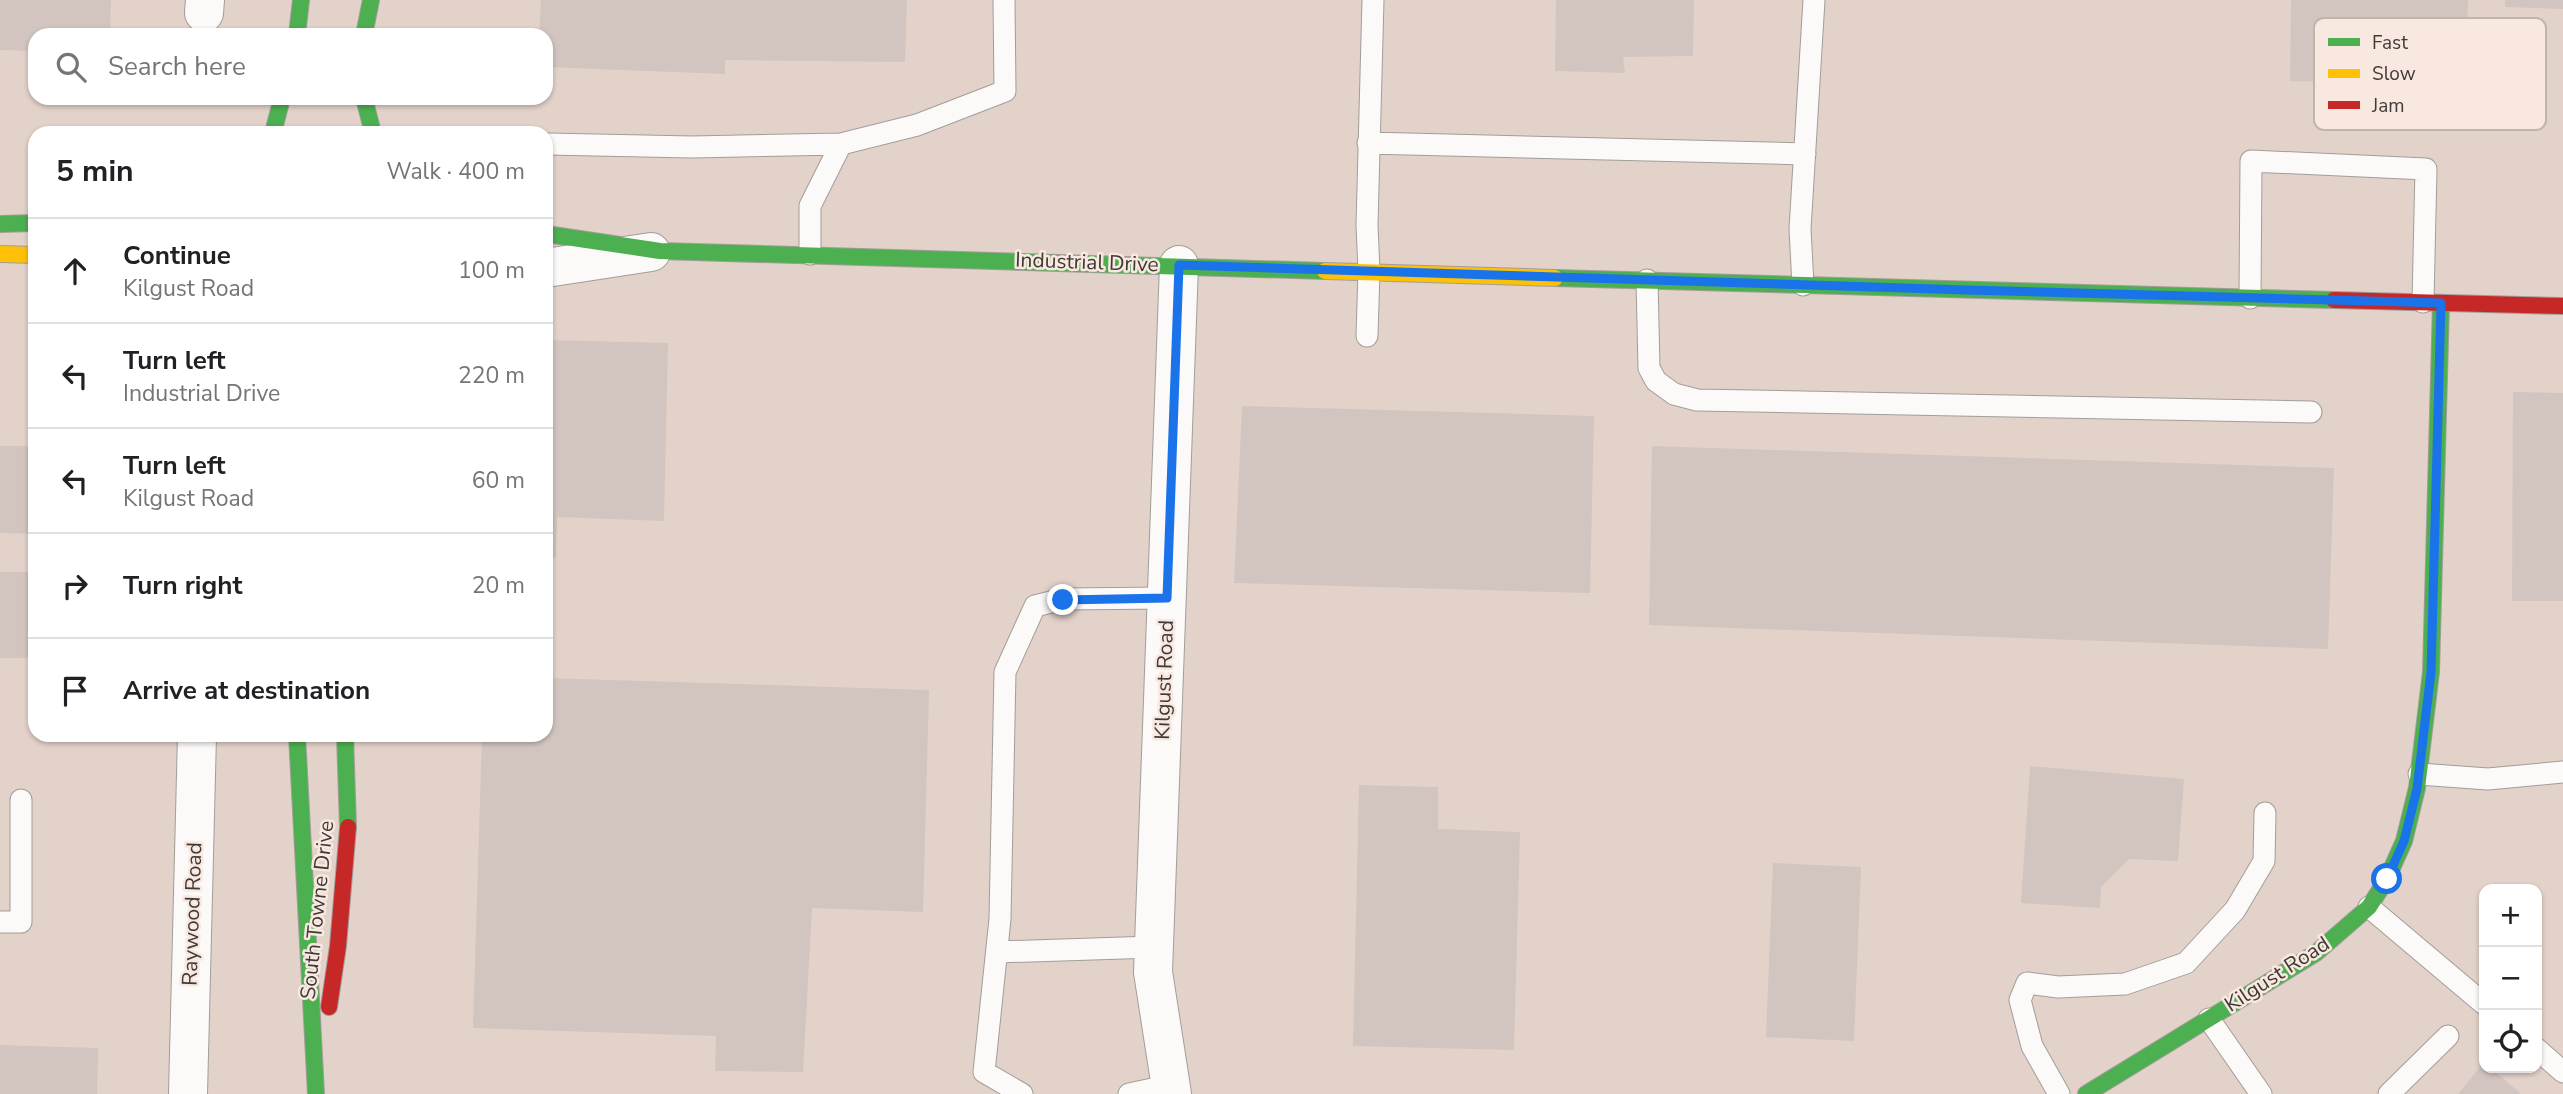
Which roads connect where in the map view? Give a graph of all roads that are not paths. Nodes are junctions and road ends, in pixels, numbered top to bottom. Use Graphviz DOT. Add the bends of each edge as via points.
graph roads {
  1 [pos="301,0"];
  2 [pos="371,0"];
  3 [pos="1004,0"];
  4 [pos="1373,0"];
  5 [pos="1814,0"];
  6 [pos="298,28"];
  7 [pos="365,28"];
  8 [pos="280,105"];
  9 [pos="366,105"];
  10 [pos="275,126"];
  11 [pos="371,126"];
  12 [pos="553,144"];
  13 [pos="841,144"];
  14 [pos="1368,144"];
  15 [pos="1805,155"];
  16 [pos="28,223"];
  17 [pos="0,224"];
  18 [pos="553,235"];
  19 [pos="660,251"];
  20 [pos="0,254"];
  21 [pos="810,254"];
  22 [pos="28,255"];
  23 [pos="1179,265"];
  24 [pos="553,267"];
  25 [pos="1369,271"];
  26 [pos="1647,280"];
  27 [pos="1803,285"];
  28 [pos="2249,298"];
  29 [pos="2432,302"];
  30 [pos="2563,306"];
  31 [pos="1367,336"];
  32 [pos="2311,412"];
  33 [pos="1167,598"];
  34 [pos="197,742"];
  35 [pos="297,742"];
  36 [pos="345,742"];
  37 [pos="2563,772"];
  38 [pos="2419,774"];
  39 [pos="21,800"];
  40 [pos="2265,813"];
  41 [pos="2369,906"];
  42 [pos="0,922"];
  43 [pos="1154,947"];
  44 [pos="997,952"];
  45 [pos="2479,1000"];
  46 [pos="2209,1019"];
  47 [pos="2448,1035"];
  48 [pos="2542,1053"];
  49 [pos="2563,1072"];
  50 [pos="1171,1090"];
  51 [pos="316,1091"];
  52 [pos="188,1094"];
  53 [pos="1022,1094"];
  54 [pos="1129,1094"];
  55 [pos="2059,1094"];
  56 [pos="2085,1094"];
  57 [pos="2261,1094"];
  58 [pos="2389,1094"];
  1 -- 6 [label="street"];
  2 -- 7 [label="street"];
  3 -- 13 [label="lane" via="1005,91 917,125"];
  4 -- 14 [label="lane"];
  5 -- 15 [label="lane"];
  8 -- 10 [label="street"];
  9 -- 11 [label="street"];
  12 -- 13 [label="lane"];
  13 -- 21 [label="lane" via="810,206"];
  14 -- 15 [label="lane"];
  14 -- 25 [label="lane"];
  15 -- 27 [label="lane" via="1800,229"];
  16 -- 17 [label="street"];
  18 -- 19 [label="street, Industrial Drive"];
  19 -- 21 [label="street, Industrial Drive"];
  19 -- 24 [label="street, Industrial Drive"];
  20 -- 22 [label="street"];
  21 -- 23 [label="street, Industrial Drive"];
  23 -- 25 [label="street, Industrial Drive"];
  23 -- 33 [label="street, Kilgust Road"];
  25 -- 26 [label="street, Industrial Drive"];
  25 -- 31 [label="lane"];
  26 -- 27 [label="street, Industrial Drive"];
  26 -- 32 [label="lane" via="1649,368 1656,381 1674,394 1697,400"];
  27 -- 28 [label="street, Industrial Drive"];
  28 -- 29 [label="street, Industrial Drive"];
  28 -- 29 [label="lane" via="2251,161 2427,169"];
  29 -- 30 [label="street, Industrial Drive"];
  29 -- 38 [label="street, Kilgust Road" via="2431,672"];
  33 -- 43 [label="street, Kilgust Road"];
  33 -- 44 [label="lane" via="1063,600 1035,606 1005,672"];
  34 -- 52 [label="street, Raywood Road"];
  35 -- 51 [label="street, South Towne Drive"];
  36 -- 51 [label="street, South Towne Drive" via="348,830 338,946"];
  37 -- 38 [label="lane" via="2488,779"];
  38 -- 41 [label="street, Kilgust Road" via="2404,841"];
  39 -- 42 [label="lane" via="21,922"];
  40 -- 55 [label="lane" via="2264,861 2235,910 2186,963 2125,984 2058,987 2027,983 2020,1000 2032,1046"];
  41 -- 45 [label="lane"];
  41 -- 46 [label="street, Kilgust Road" via="2316,953"];
  43 -- 44 [label="lane"];
  43 -- 50 [label="street, Kilgust Road" via="1153,972"];
  44 -- 53 [label="lane" via="984,1072"];
  46 -- 56 [label="street, Kilgust Road"];
  46 -- 57 [label="lane"];
  47 -- 58 [label="lane"];
  48 -- 49 [label="lane"];
  50 -- 54 [label="lane"];
}
